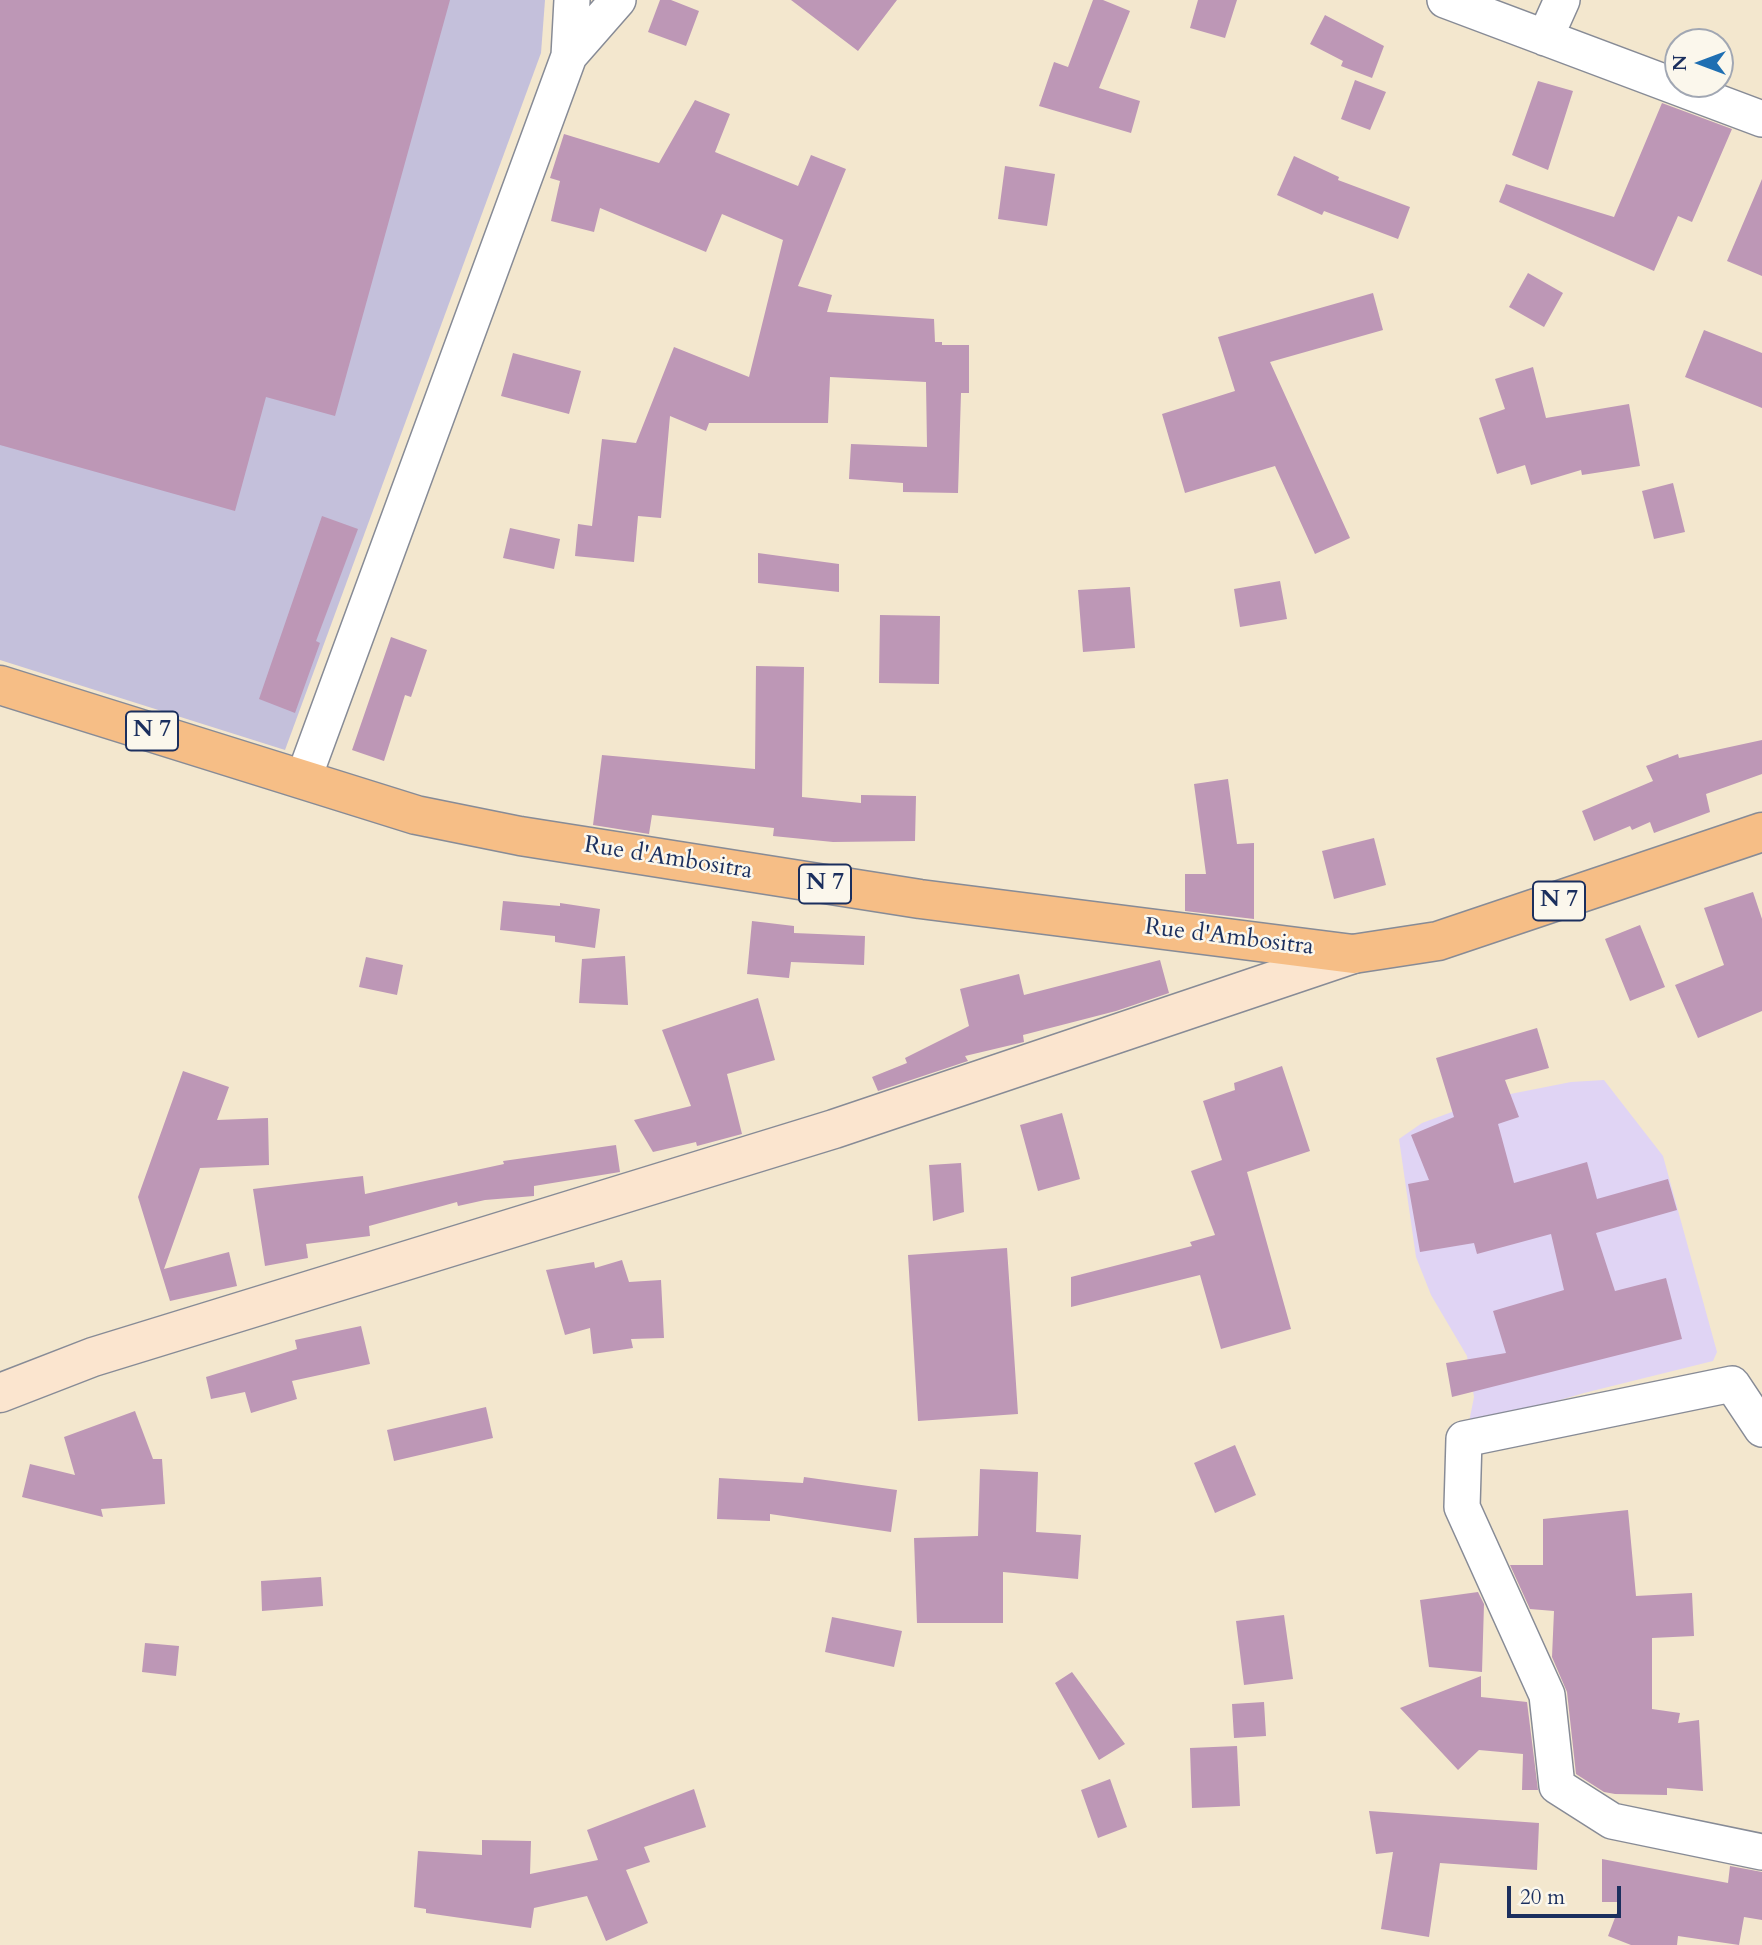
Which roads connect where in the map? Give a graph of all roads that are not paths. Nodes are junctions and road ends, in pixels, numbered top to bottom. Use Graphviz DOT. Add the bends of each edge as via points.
graph roads {
  1 [pos="572,0"];
  2 [pos="618,0"];
  3 [pos="1445,0"];
  4 [pos="1562,0"];
  5 [pos="1545,38"];
  6 [pos="569,55"];
  7 [pos="1762,119"];
  8 [pos="0,685"];
  9 [pos="304,778"];
  10 [pos="1762,832"];
  11 [pos="1353,954"];
  12 [pos="93,1357"];
  13 [pos="0,1379"];
  14 [pos="0,1393"];
  15 [pos="1762,1429"];
  16 [pos="1762,1852"];
  1 -- 6 [label="street"];
  2 -- 6 [label="street"];
  3 -- 5 [label="street"];
  4 -- 5 [label="street"];
  5 -- 7 [label="street"];
  6 -- 9 [label="street"];
  8 -- 9 [label="main road, Rue d'Ambositra / N 7"];
  9 -- 11 [label="main road, Rue d'Ambositra / N 7" via="416,815 520,836 920,899"];
  10 -- 11 [label="main road, N 7" via="1438,941"];
  11 -- 12 [label="main road" via="834,1129"];
  12 -- 13 [label="street"];
  12 -- 14 [label="main road"];
  15 -- 16 [label="street" via="1732,1384 1464,1439 1462,1507 1547,1695 1557,1786 1612,1821"];
}
